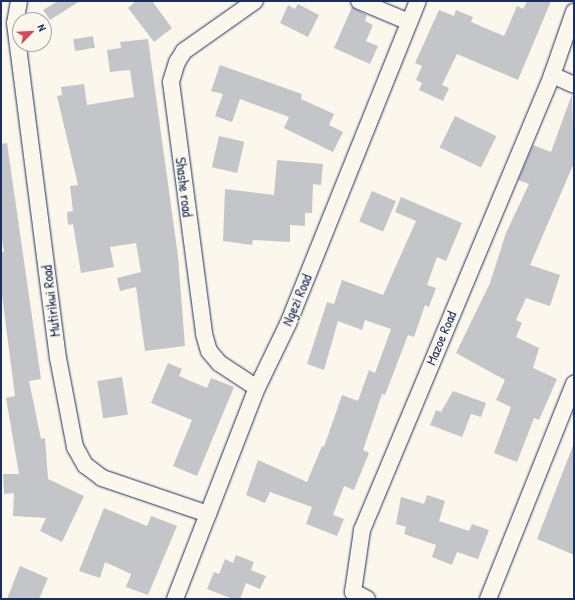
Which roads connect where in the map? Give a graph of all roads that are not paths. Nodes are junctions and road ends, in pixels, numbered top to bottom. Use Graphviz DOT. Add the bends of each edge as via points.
graph roads {
  1 [pos="19,1"];
  2 [pos="255,1"];
  3 [pos="359,1"];
  4 [pos="418,1"];
  5 [pos="574,12"];
  6 [pos="409,22"];
  7 [pos="552,75"];
  8 [pos="574,85"];
  9 [pos="574,384"];
  10 [pos="257,388"];
  11 [pos="208,514"];
  12 [pos="175,599"];
  13 [pos="367,599"];
  14 [pos="488,599"];
  1 -- 11 [label="street, Mutirikwi Road" via="15,23 58,358 75,447 85,465 102,478"];
  2 -- 10 [label="street, Shashe road" via="184,51 176,62 171,82 204,334 209,351 219,363"];
  3 -- 6 [label="street"];
  4 -- 6 [label="street, Ngezi Road"];
  5 -- 7 [label="street, Mazoe Road"];
  6 -- 10 [label="street, Ngezi Road" via="288,324"];
  7 -- 8 [label="street"];
  7 -- 13 [label="street, Mazoe Road" via="362,530 353,592"];
  9 -- 14 [label="street"];
  10 -- 11 [label="street, Ngezi Road"];
  11 -- 12 [label="street, Ngezi Road"];
}
